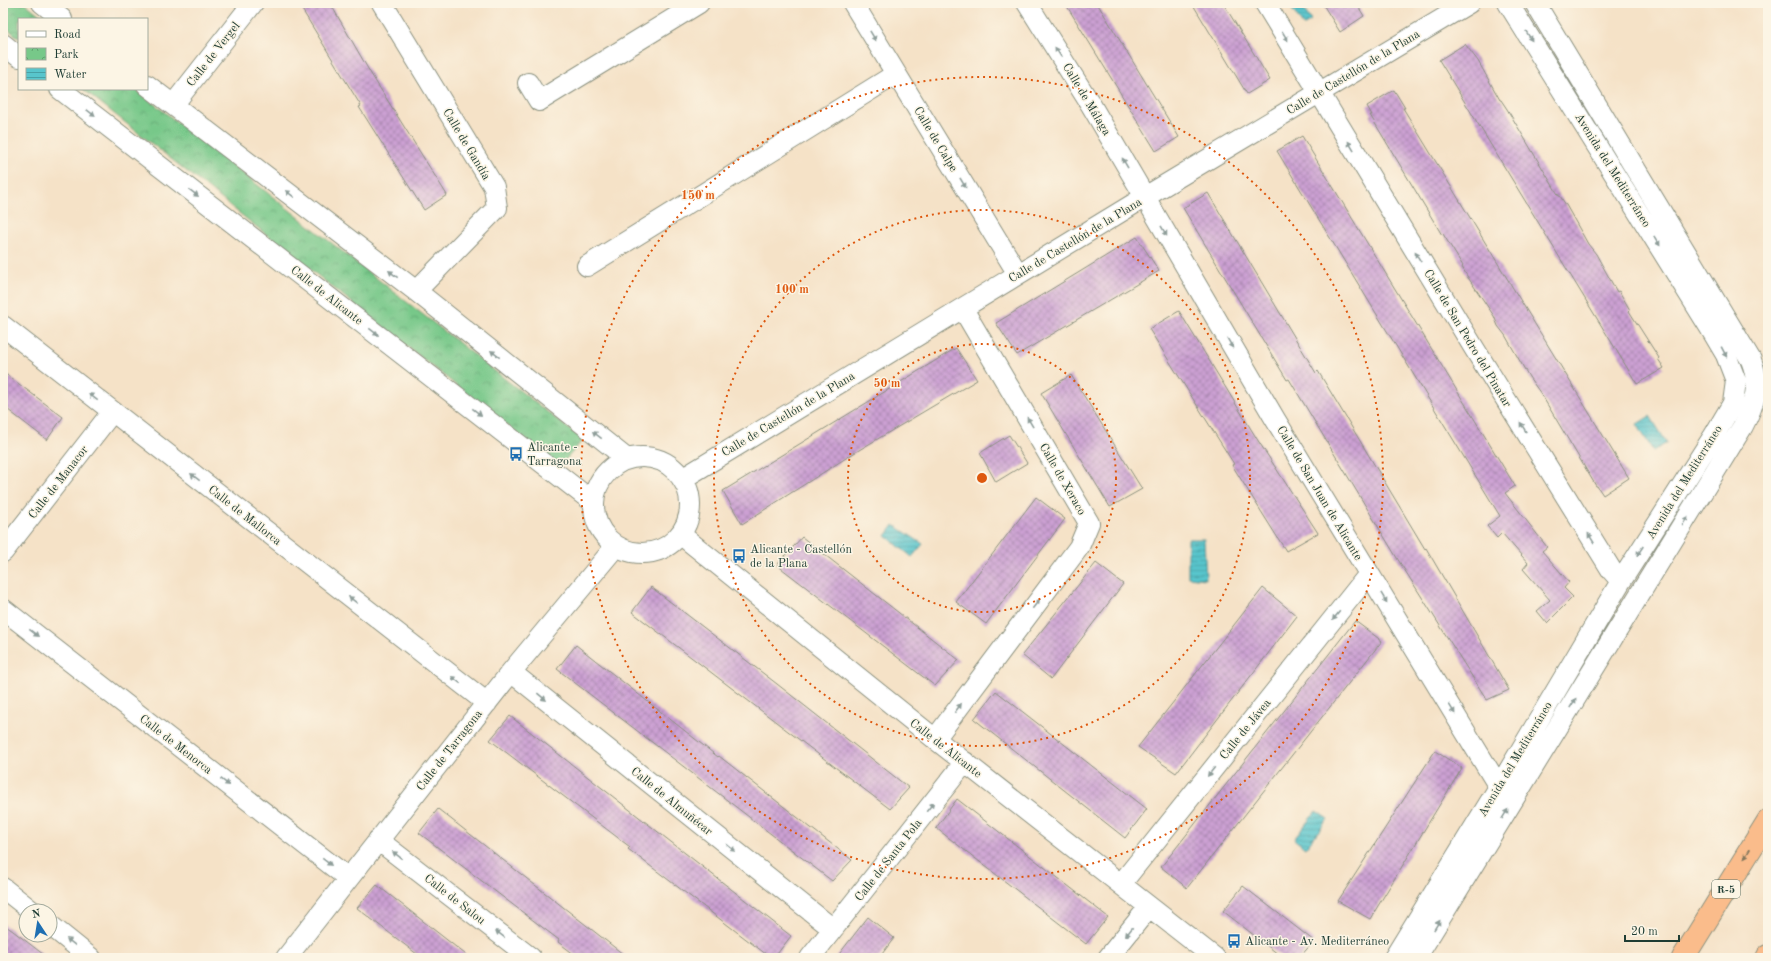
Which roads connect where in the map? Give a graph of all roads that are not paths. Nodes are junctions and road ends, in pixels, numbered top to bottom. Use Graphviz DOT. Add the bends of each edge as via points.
graph roads {
  1 [pos="42,3"];
  2 [pos="253,3"];
  3 [pos="382,3"];
  4 [pos="699,3"];
  5 [pos="853,3"];
  6 [pos="1027,3"];
  7 [pos="1265,3"];
  8 [pos="1469,3"];
  9 [pos="1508,3"];
  10 [pos="1535,3"];
  11 [pos="61,18"];
  12 [pos="3,44"];
  13 [pos="18,56"];
  14 [pos="896,74"];
  15 [pos="528,83"];
  16 [pos="148,85"];
  17 [pos="61,90"];
  18 [pos="1318,92"];
  19 [pos="173,105"];
  20 [pos="1145,197"];
  21 [pos="587,266"];
  22 [pos="1018,274"];
  23 [pos="416,291"];
  24 [pos="963,309"];
  25 [pos="3,326"];
  26 [pos="112,412"];
  27 [pos="627,459"];
  28 [pos="682,479"];
  29 [pos="594,502"];
  30 [pos="680,534"];
  31 [pos="616,546"];
  32 [pos="3,552"];
  33 [pos="1369,574"];
  34 [pos="1621,582"];
  35 [pos="3,609"];
  36 [pos="511,672"];
  37 [pos="487,704"];
  38 [pos="935,739"];
  39 [pos="965,762"];
  40 [pos="1499,787"];
  41 [pos="1768,821"];
  42 [pos="378,840"];
  43 [pos="348,878"];
  44 [pos="1121,884"];
  45 [pos="3,888"];
  46 [pos="22,903"];
  47 [pos="1149,906"];
  48 [pos="833,929"];
  49 [pos="58,931"];
  50 [pos="91,958"];
  51 [pos="286,958"];
  52 [pos="531,958"];
  53 [pos="810,958"];
  54 [pos="1108,958"];
  55 [pos="1215,958"];
  56 [pos="1394,958"];
  57 [pos="1416,958"];
  58 [pos="1683,958"];
  1 -- 11 [label="street"];
  2 -- 19 [label="street, Calle de Vergel"];
  3 -- 23 [label="street, Calle de Gandía" via="494,188 497,208"];
  4 -- 15 [label="street" via="539,101"];
  5 -- 14 [label="street, Calle de Calpe, one-way"];
  20 -- 6 [label="street, Calle de Málaga, one-way" via="1092,104"];
  7 -- 18 [label="street, Calle de San Pedro del Pinatar, one-way"];
  8 -- 18 [label="street, Calle de Castellón de la Plana"];
  9 -- 34 [label="street, Avenida del Mediterráneo, one-way" via="1726,355 1736,381 1733,402 1713,437"];
  57 -- 10 [label="street, Avenida del Mediterráneo, one-way" via="1743,426 1752,409 1756,390 1757,374 1751,360"];
  12 -- 13 [label="street"];
  14 -- 21 [label="street"];
  14 -- 22 [label="street, Calle de Calpe, one-way"];
  16 -- 19 [label="street"];
  17 -- 29 [label="street, Calle de Alicante, one-way"];
  18 -- 20 [label="street, Calle de Castellón de la Plana"];
  34 -- 18 [label="street, Calle de San Pedro del Pinatar, one-way"];
  23 -- 19 [label="street, one-way"];
  20 -- 22 [label="street, Calle de Castellón de la Plana"];
  20 -- 33 [label="street, Calle de San Juan de Alicante, one-way"];
  22 -- 24 [label="street, Calle de Castellón de la Plana"];
  27 -- 23 [label="street, one-way"];
  24 -- 28 [label="street, Calle de Castellón de la Plana"];
  38 -- 24 [label="street, Calle de Xeraco, one-way" via="1079,547 1089,523"];
  26 -- 25 [label="street, Calle de Mallorca, one-way"];
  26 -- 32 [label="street, Calle de Manacor"];
  37 -- 26 [label="street, Calle de Mallorca, one-way"];
  27 -- 28 [label="street" via="640,457 658,460 674,469"];
  27 -- 29 [label="street" via="614,466 604,476 596,488"];
  28 -- 30 [label="street" via="688,492 690,506 687,521"];
  29 -- 31 [label="street" via="594,515 599,527 606,538"];
  30 -- 31 [label="street" via="670,544 643,553"];
  30 -- 38 [label="street, Calle de Alicante"];
  31 -- 36 [label="street, Calle de Tarragona"];
  33 -- 40 [label="street, Calle de San Juan de Alicante, one-way"];
  33 -- 44 [label="street, Calle de Jávea, one-way"];
  34 -- 40 [label="street, Avenida del Mediterráneo"];
  35 -- 43 [label="street, Calle de Menorca, one-way"];
  36 -- 37 [label="street, Calle de Tarragona"];
  36 -- 48 [label="street, Calle de Almuñécar, one-way"];
  37 -- 42 [label="street, Calle de Tarragona"];
  38 -- 39 [label="street, Calle de Alicante"];
  39 -- 44 [label="street, Calle de Alicante"];
  48 -- 39 [label="street, Calle de Santa Pola, one-way"];
  40 -- 56 [label="street, Avenida del Mediterráneo"];
  41 -- 58 [label="highway, R-5, one-way"];
  42 -- 43 [label="street, Calle de Tarragona"];
  52 -- 42 [label="street, Calle de Salou, one-way"];
  43 -- 51 [label="street, Calle de Tarragona"];
  44 -- 47 [label="street, Calle de Alicante"];
  45 -- 46 [label="street"];
  47 -- 54 [label="street, one-way"];
  47 -- 55 [label="street, Calle de Alicante"];
  48 -- 53 [label="street, Calle de Santa Pola"];
  50 -- 49 [label="street, one-way"];
}
